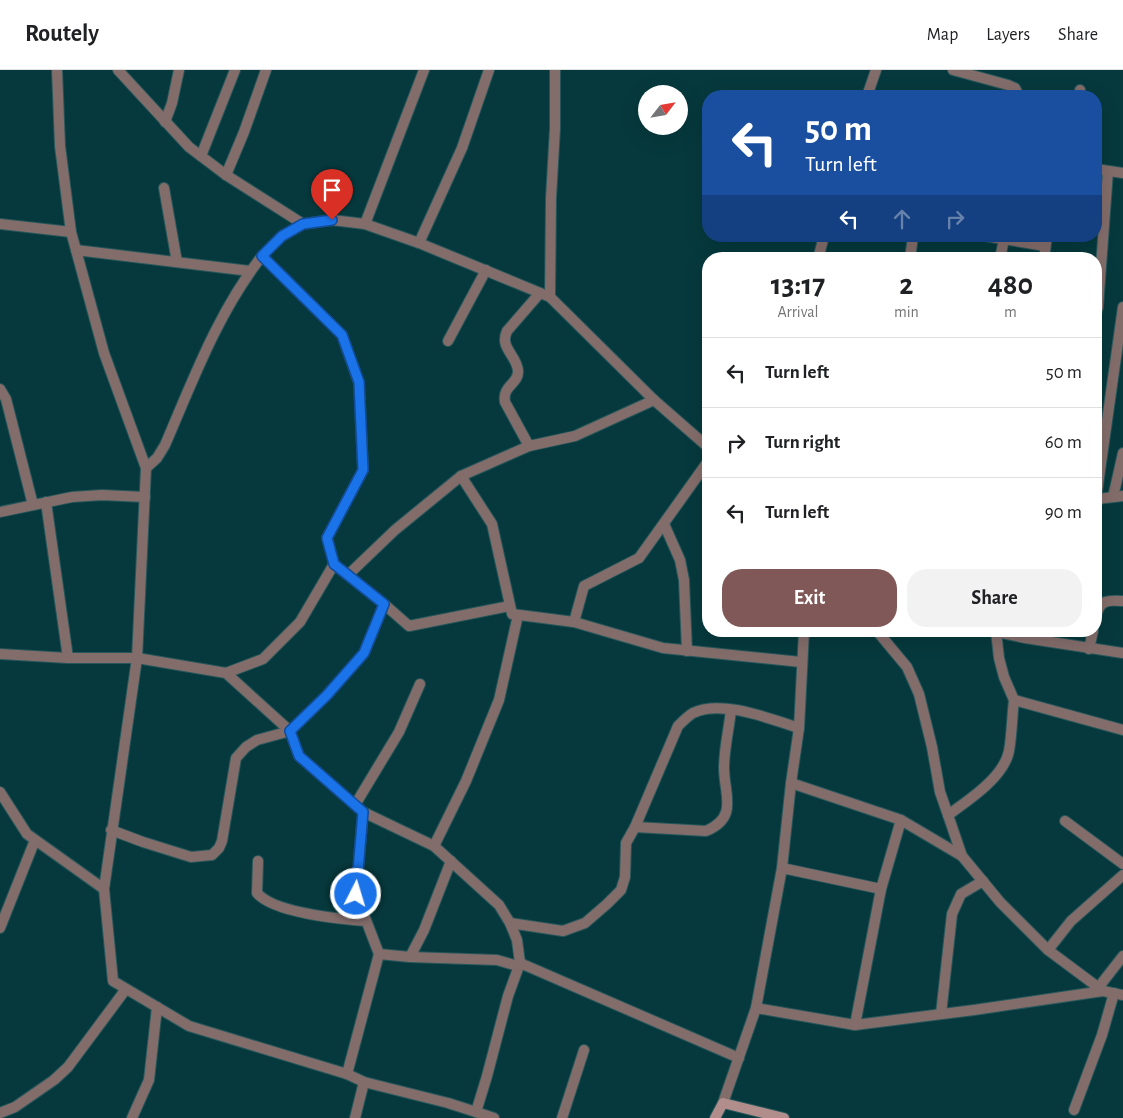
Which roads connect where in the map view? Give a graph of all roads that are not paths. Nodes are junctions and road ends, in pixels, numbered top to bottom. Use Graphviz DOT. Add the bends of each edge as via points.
graph roads {
  1 [pos="57,70"];
  2 [pos="118,70"];
  3 [pos="179,70"];
  4 [pos="235,70"];
  5 [pos="266,70"];
  6 [pos="424,70"];
  7 [pos="489,70"];
  8 [pos="554,70"];
  9 [pos="876,70"];
  10 [pos="953,70"];
  11 [pos="869,90"];
  12 [pos="1016,90"];
  13 [pos="165,122"];
  14 [pos="201,156"];
  15 [pos="1102,170"];
  16 [pos="1108,171"];
  17 [pos="1123,173"];
  18 [pos="226,175"];
  19 [pos="164,188"];
  20 [pos="0,224"];
  21 [pos="303,224"];
  22 [pos="365,224"];
  23 [pos="71,232"];
  24 [pos="419,243"];
  25 [pos="76,250"];
  26 [pos="1102,253"];
  27 [pos="262,256"];
  28 [pos="177,262"];
  29 [pos="486,270"];
  30 [pos="250,271"];
  31 [pos="540,293"];
  32 [pos="550,297"];
  33 [pos="1123,307"];
  34 [pos="448,341"];
  35 [pos="0,389"];
  36 [pos="654,400"];
  37 [pos="702,442"];
  38 [pos="529,446"];
  39 [pos="1123,453"];
  40 [pos="1102,456"];
  41 [pos="146,468"];
  42 [pos="702,470"];
  43 [pos="461,476"];
  44 [pos="145,497"];
  45 [pos="1118,497"];
  46 [pos="1102,498"];
  47 [pos="46,502"];
  48 [pos="32,505"];
  49 [pos="0,512"];
  50 [pos="664,524"];
  51 [pos="334,564"];
  52 [pos="348,575"];
  53 [pos="1123,601"];
  54 [pos="384,604"];
  55 [pos="1102,604"];
  56 [pos="510,606"];
  57 [pos="518,615"];
  58 [pos="574,622"];
  59 [pos="803,637"];
  60 [pos="882,637"];
  61 [pos="997,637"];
  62 [pos="1021,637"];
  63 [pos="1091,637"];
  64 [pos="1088,649"];
  65 [pos="687,651"];
  66 [pos="1123,653"];
  67 [pos="0,654"];
  68 [pos="68,658"];
  69 [pos="137,658"];
  70 [pos="801,662"];
  71 [pos="226,673"];
  72 [pos="420,684"];
  73 [pos="1014,700"];
  74 [pos="732,710"];
  75 [pos="799,728"];
  76 [pos="1123,730"];
  77 [pos="290,731"];
  78 [pos="791,783"];
  79 [pos="1,796"];
  80 [pos="359,808"];
  81 [pos="948,815"];
  82 [pos="901,820"];
  83 [pos="1065,821"];
  84 [pos="635,827"];
  85 [pos="111,830"];
  86 [pos="35,840"];
  87 [pos="434,846"];
  88 [pos="962,856"];
  89 [pos="258,861"];
  90 [pos="451,861"];
  91 [pos="1123,864"];
  92 [pos="782,868"];
  93 [pos="1123,876"];
  94 [pos="983,881"];
  95 [pos="104,889"];
  96 [pos="881,889"];
  97 [pos="366,920"];
  98 [pos="510,923"];
  99 [pos="0,928"];
  100 [pos="1048,950"];
  101 [pos="380,954"];
  102 [pos="1123,956"];
  103 [pos="410,957"];
  104 [pos="519,964"];
  105 [pos="126,988"];
  106 [pos="1101,990"];
  107 [pos="1119,994"];
  108 [pos="157,1007"];
  109 [pos="756,1008"];
  110 [pos="941,1014"];
  111 [pos="855,1025"];
  112 [pos="584,1050"];
  113 [pos="739,1058"];
  114 [pos="347,1074"];
  115 [pos="364,1082"];
  116 [pos="723,1103"];
  117 [pos="1074,1110"];
  118 [pos="476,1112"];
  119 [pos="0,1113"];
  120 [pos="132,1118"];
  121 [pos="355,1118"];
  122 [pos="494,1118"];
  123 [pos="562,1118"];
  124 [pos="715,1118"];
  125 [pos="784,1118"];
  1 -- 23 [label="street" via="60,146"];
  2 -- 13 [label="street"];
  3 -- 13 [label="street"];
  4 -- 14 [label="street"];
  5 -- 18 [label="street"];
  6 -- 22 [label="street"];
  7 -- 24 [label="street" via="462,148"];
  8 -- 32 [label="street"];
  9 -- 11 [label="street"];
  10 -- 12 [label="street" via="1008,84"];
  13 -- 14 [label="street"];
  14 -- 18 [label="street"];
  15 -- 16 [label="street"];
  16 -- 17 [label="street"];
  16 -- 26 [label="street"];
  18 -- 21 [label="street"];
  19 -- 28 [label="street"];
  20 -- 23 [label="street"];
  21 -- 22 [label="street" via="332,220"];
  21 -- 27 [label="street" via="282,236"];
  22 -- 24 [label="street"];
  23 -- 25 [label="street"];
  24 -- 29 [label="street"];
  25 -- 28 [label="street"];
  25 -- 41 [label="street" via="104,354"];
  27 -- 30 [label="street"];
  27 -- 51 [label="street" via="342,335 359,382 363,470 327,538"];
  28 -- 30 [label="street"];
  29 -- 31 [label="street"];
  29 -- 34 [label="street"];
  30 -- 41 [label="street" via="215,330 165,445"];
  31 -- 32 [label="street"];
  31 -- 38 [label="street" via="504,338 518,372 504,394 505,402"];
  32 -- 36 [label="street"];
  33 -- 40 [label="street"];
  35 -- 48 [label="street" via="6,399"];
  36 -- 37 [label="street"];
  36 -- 38 [label="street" via="575,436"];
  38 -- 43 [label="street"];
  39 -- 45 [label="street"];
  41 -- 44 [label="street"];
  42 -- 50 [label="street"];
  43 -- 52 [label="street" via="395,530"];
  43 -- 56 [label="street" via="492,524"];
  44 -- 47 [label="street" via="102,495"];
  44 -- 69 [label="street"];
  45 -- 46 [label="street"];
  47 -- 48 [label="street"];
  47 -- 68 [label="street"];
  48 -- 49 [label="street"];
  50 -- 58 [label="street" via="639,558 584,586"];
  50 -- 65 [label="street" via="680,560 684,580"];
  51 -- 52 [label="street"];
  51 -- 71 [label="street" via="300,622 263,659"];
  52 -- 54 [label="street"];
  53 -- 55 [label="street" via="1110,600"];
  54 -- 56 [label="street" via="409,626"];
  54 -- 77 [label="street" via="364,653"];
  56 -- 57 [label="street" via="512,614"];
  57 -- 58 [label="street"];
  57 -- 87 [label="street" via="499,700 466,781"];
  58 -- 65 [label="street" via="662,648"];
  59 -- 70 [label="street"];
  60 -- 81 [label="street" via="907,667 919,694"];
  61 -- 73 [label="street" via="1004,677"];
  62 -- 64 [label="street"];
  63 -- 64 [label="street"];
  64 -- 66 [label="street"];
  65 -- 70 [label="street"];
  67 -- 68 [label="street"];
  68 -- 69 [label="street"];
  69 -- 71 [label="street"];
  69 -- 85 [label="street"];
  70 -- 75 [label="street"];
  71 -- 77 [label="street"];
  72 -- 80 [label="street"];
  73 -- 76 [label="street"];
  73 -- 81 [label="street" via="1009,752 1001,768 980,792"];
  74 -- 75 [label="street"];
  74 -- 84 [label="street" via="705,709 692,714 678,726"];
  74 -- 84 [label="street" via="724,769 728,794 723,820 706,831"];
  75 -- 78 [label="street"];
  77 -- 80 [label="street" via="299,756"];
  77 -- 85 [label="street" via="257,740 236,758 222,841 212,855 192,857"];
  78 -- 82 [label="street"];
  78 -- 92 [label="street"];
  79 -- 86 [label="street" via="27,834"];
  80 -- 87 [label="street"];
  80 -- 97 [label="street" via="356,894"];
  81 -- 88 [label="street"];
  82 -- 88 [label="street"];
  82 -- 96 [label="street"];
  83 -- 91 [label="street"];
  84 -- 98 [label="street" via="626,843 625,877 620,890 585,923 563,931"];
  85 -- 95 [label="street"];
  86 -- 95 [label="street"];
  86 -- 99 [label="street"];
  87 -- 90 [label="street"];
  88 -- 94 [label="street"];
  89 -- 97 [label="street" via="257,893 263,900 329,918"];
  90 -- 98 [label="street" via="498,905"];
  90 -- 103 [label="street"];
  92 -- 96 [label="street"];
  92 -- 109 [label="street"];
  93 -- 100 [label="street" via="1071,921"];
  94 -- 100 [label="street"];
  94 -- 110 [label="street" via="961,894 952,914"];
  95 -- 105 [label="street" via="113,981"];
  96 -- 111 [label="street"];
  97 -- 101 [label="street"];
  98 -- 104 [label="street" via="517,940"];
  100 -- 106 [label="street"];
  101 -- 103 [label="street"];
  101 -- 114 [label="street"];
  102 -- 106 [label="street"];
  103 -- 104 [label="street" via="497,960"];
  104 -- 113 [label="street"];
  104 -- 118 [label="street"];
  105 -- 108 [label="street"];
  105 -- 119 [label="street" via="68,1067 16,1107"];
  106 -- 107 [label="street"];
  106 -- 110 [label="street"];
  107 -- 117 [label="street"];
  108 -- 114 [label="street" via="189,1026"];
  108 -- 120 [label="street" via="148,1080"];
  109 -- 111 [label="street"];
  109 -- 113 [label="street"];
  110 -- 111 [label="street"];
  112 -- 123 [label="street"];
  113 -- 116 [label="street"];
  114 -- 115 [label="street"];
  115 -- 118 [label="street"];
  115 -- 121 [label="street"];
  116 -- 124 [label="street"];
  116 -- 125 [label="street"];
  118 -- 122 [label="street"];
}
